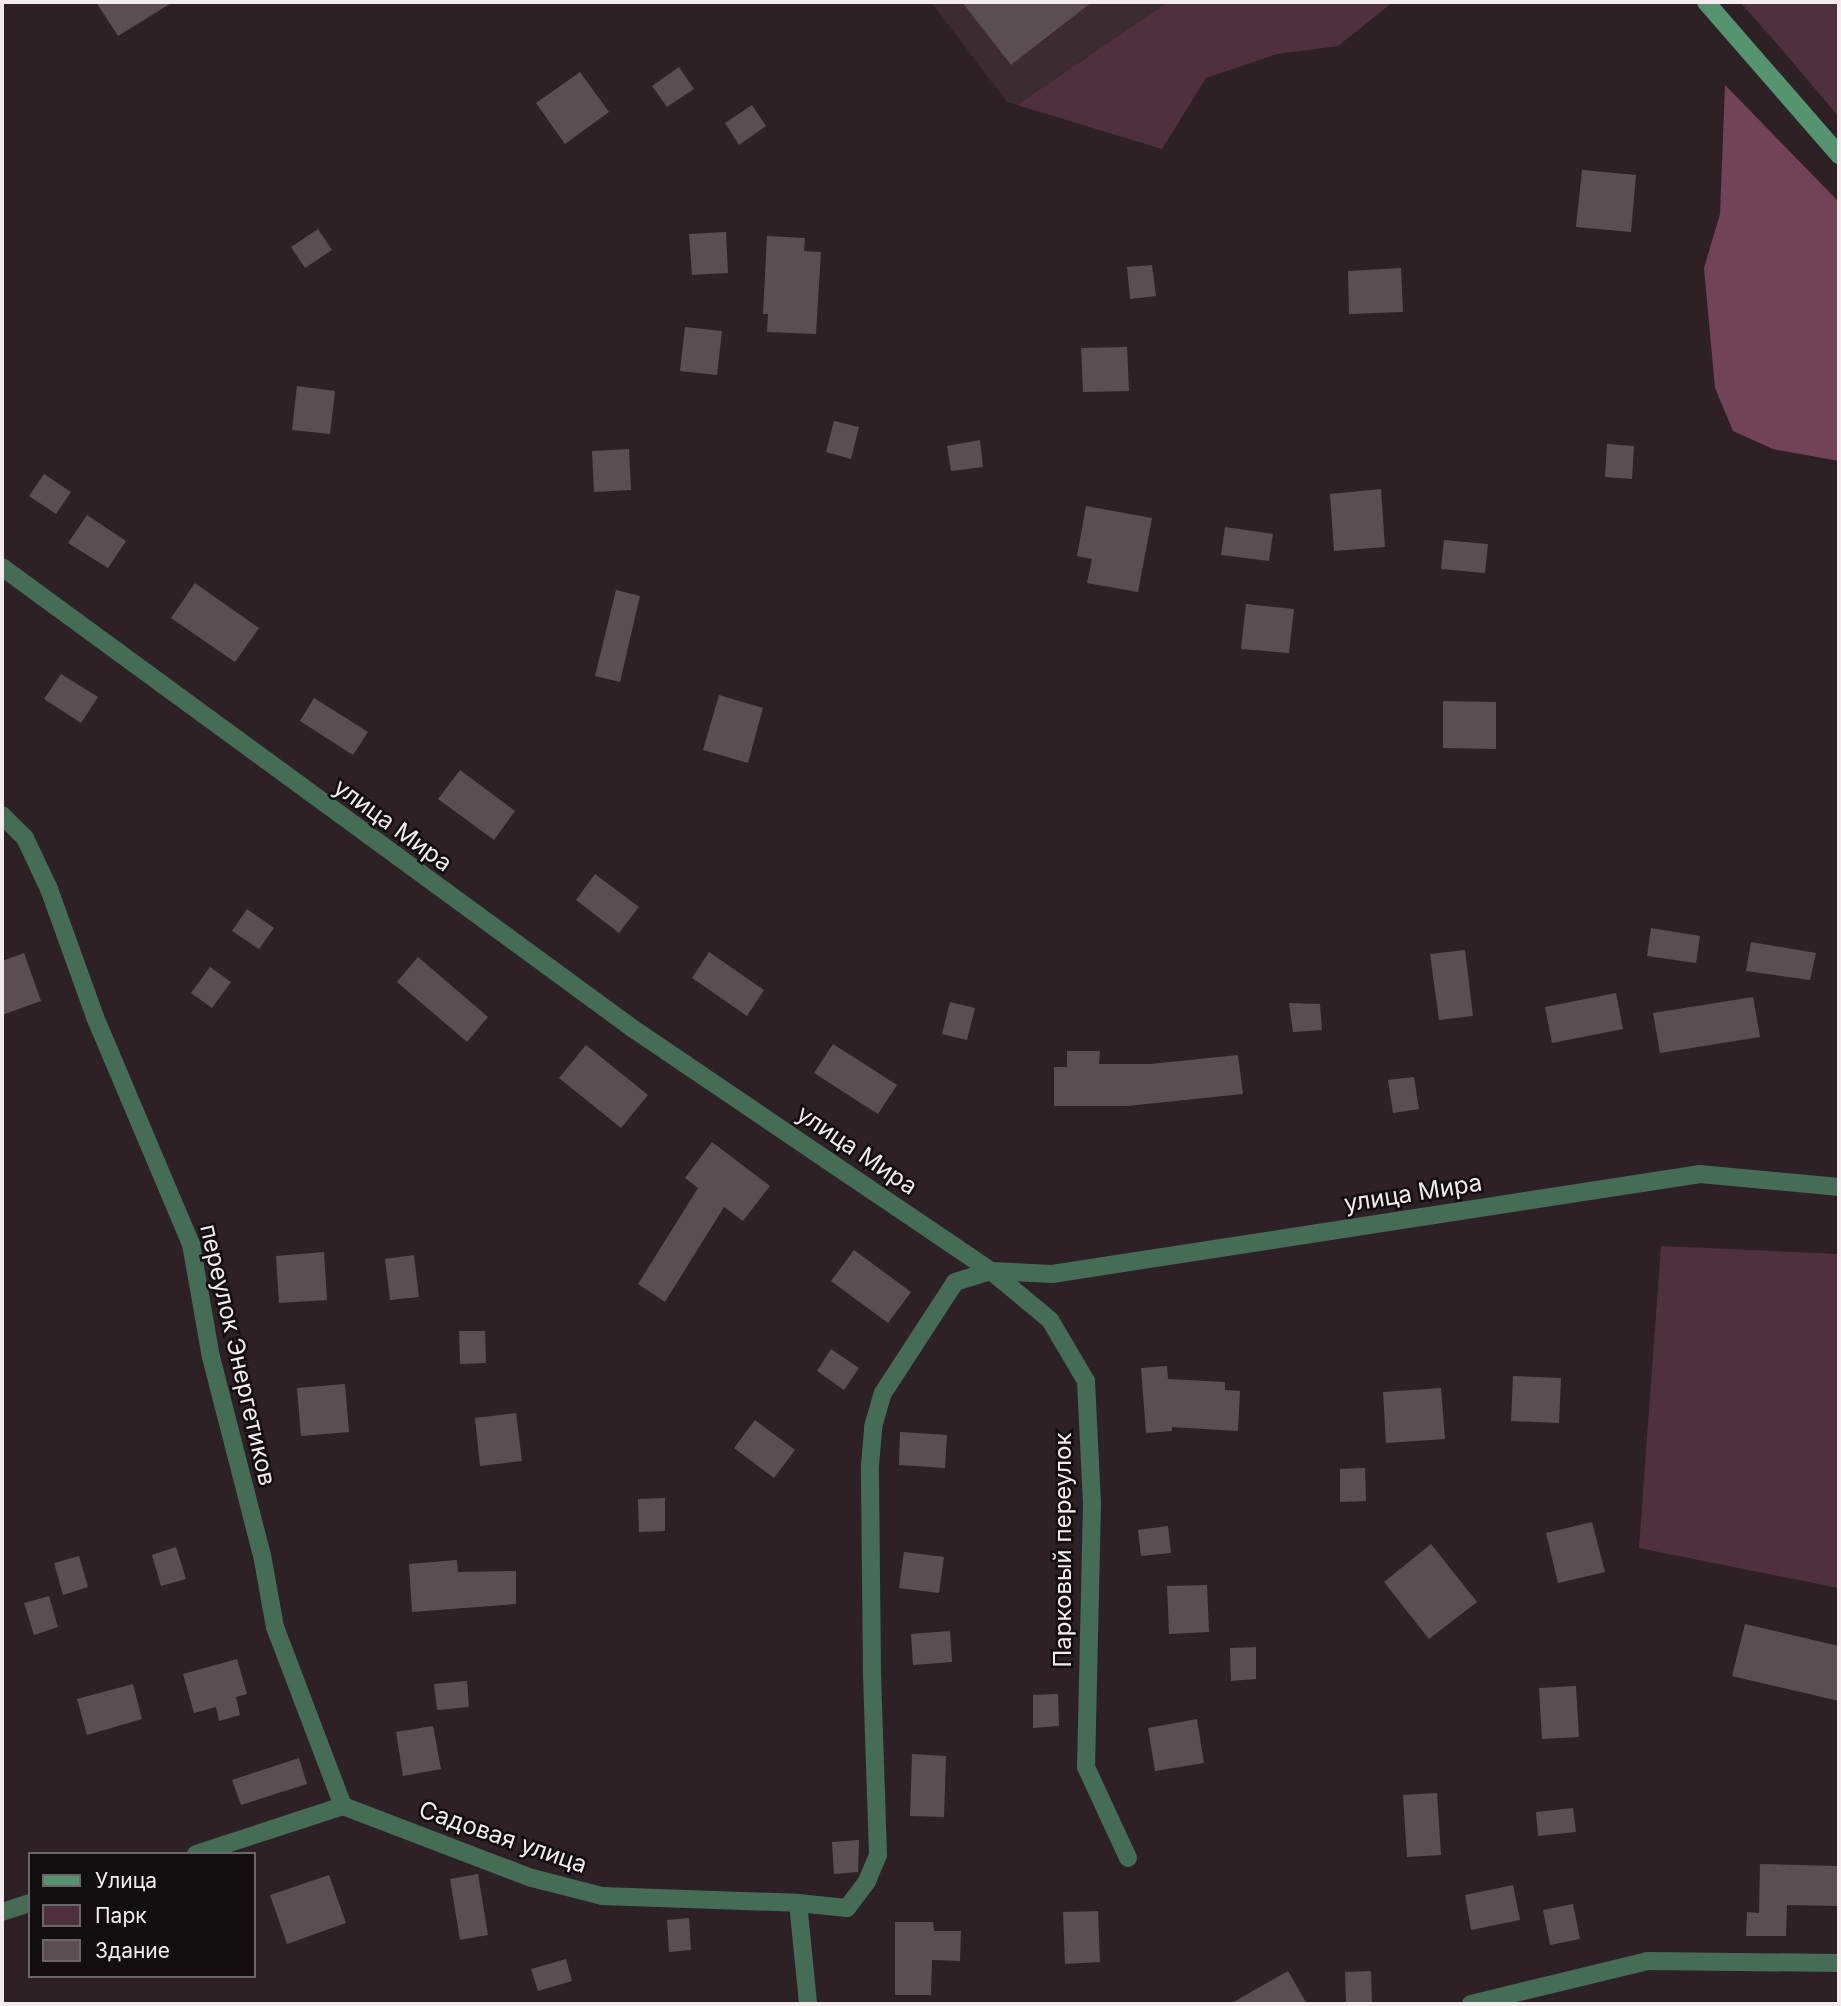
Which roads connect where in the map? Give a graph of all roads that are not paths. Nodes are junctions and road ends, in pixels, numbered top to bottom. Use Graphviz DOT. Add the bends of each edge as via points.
graph roads {
  1 [pos="1706,2"];
  2 [pos="1839,155"];
  3 [pos="2,567"];
  4 [pos="2,815"];
  5 [pos="1839,1187"];
  6 [pos="991,1271"];
  7 [pos="343,1806"];
  8 [pos="202,1852"];
  9 [pos="1128,1858"];
  10 [pos="798,1903"];
  11 [pos="28,1904"];
  12 [pos="2,1912"];
  13 [pos="1839,1962"];
  14 [pos="808,2004"];
  15 [pos="1471,2004"];
  1 -- 2 [label="street"];
  3 -- 6 [label="street, улица Мира" via="632,1028"];
  4 -- 7 [label="street, переулок Энергетиков" via="24,838 49,890 94,1017 191,1244 211,1357 275,1627"];
  5 -- 6 [label="street, улица Мира" via="1700,1174 1052,1274"];
  6 -- 9 [label="street, Парковый переулок" via="1050,1320 1086,1381 1092,1504 1086,1767"];
  6 -- 10 [label="street, Садовая улица" via="954,1282 883,1393 873,1427 870,1465 878,1855 867,1881 847,1908"];
  7 -- 8 [label="street"];
  7 -- 10 [label="street, Садовая улица" via="532,1878 602,1896"];
  10 -- 14 [label="street"];
  11 -- 12 [label="street"];
  13 -- 15 [label="street" via="1647,1961"];
}
